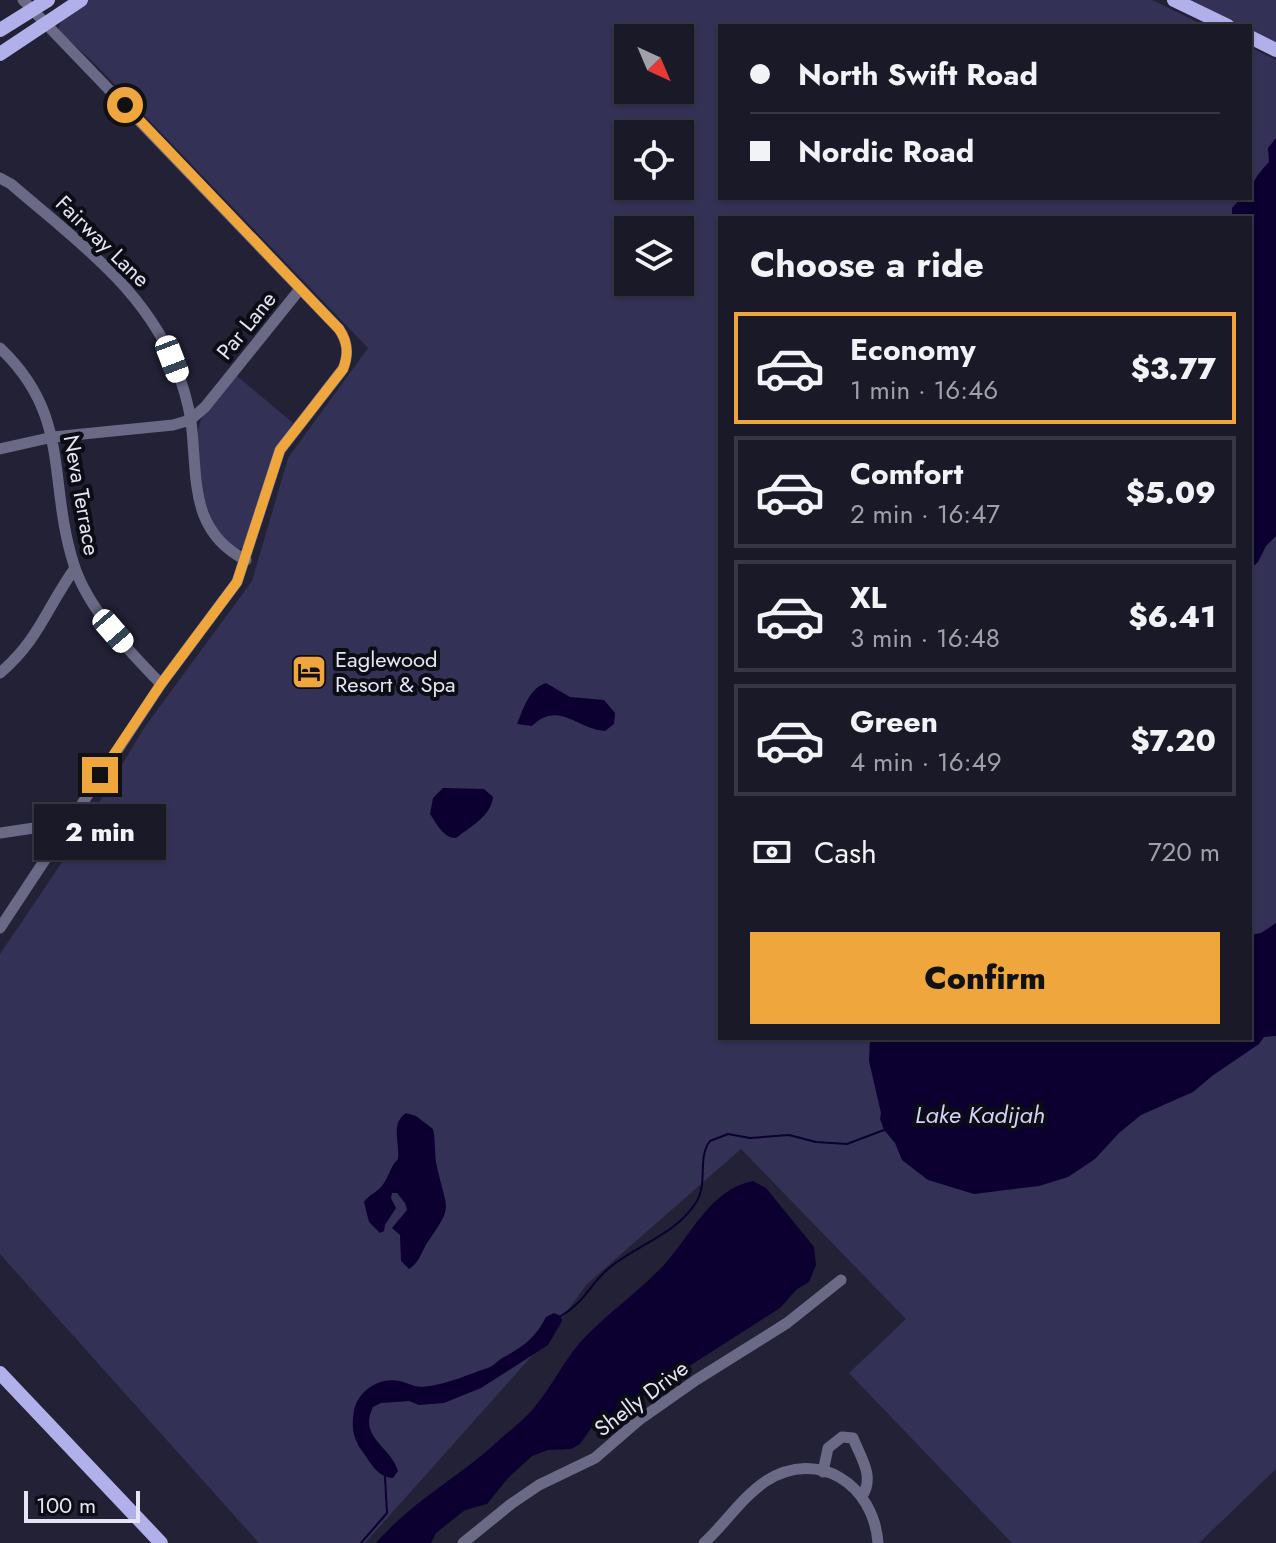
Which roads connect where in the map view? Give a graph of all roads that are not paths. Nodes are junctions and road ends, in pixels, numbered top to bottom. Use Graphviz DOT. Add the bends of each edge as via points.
graph roads {
  1 [pos="48,0"];
  2 [pos="81,0"];
  3 [pos="1174,0"];
  4 [pos="27,5"];
  5 [pos="45,24"];
  6 [pos="1224,24"];
  7 [pos="0,30"];
  8 [pos="1252,38"];
  9 [pos="1276,50"];
  10 [pos="0,54"];
  11 [pos="0,178"];
  12 [pos="300,289"];
  13 [pos="0,348"];
  14 [pos="190,420"];
  15 [pos="53,437"];
  16 [pos="0,449"];
  17 [pos="246,560"];
  18 [pos="75,568"];
  19 [pos="0,673"];
  20 [pos="161,684"];
  21 [pos="64,832"];
  22 [pos="0,833"];
  23 [pos="0,928"];
  24 [pos="841,1280"];
  25 [pos="0,1373"];
  26 [pos="823,1472"];
  27 [pos="862,1496"];
  28 [pos="161,1543"];
  29 [pos="463,1543"];
  30 [pos="704,1543"];
  31 [pos="878,1543"];
  1 -- 4 [label="main road"];
  2 -- 5 [label="main road"];
  3 -- 6 [label="main road"];
  4 -- 5 [label="street"];
  4 -- 7 [label="main road"];
  5 -- 10 [label="main road"];
  5 -- 12 [label="street"];
  8 -- 9 [label="main road"];
  11 -- 14 [label="street, Fairway Lane" via="135,297 172,359"];
  12 -- 14 [label="street, Par Lane"];
  12 -- 17 [label="street" via="339,329 347,352 343,369 280,450"];
  13 -- 15 [label="street, Neva Terrace" via="35,390"];
  14 -- 15 [label="street"];
  14 -- 17 [label="street, Fairway Lane" via="195,488 205,517 227,549"];
  15 -- 16 [label="street"];
  15 -- 18 [label="street, Neva Terrace" via="61,509"];
  17 -- 20 [label="street" via="237,582"];
  18 -- 19 [label="street" via="38,632"];
  18 -- 20 [label="street, Neva Terrace" via="113,631"];
  20 -- 21 [label="street"];
  21 -- 22 [label="street" via="34,828"];
  21 -- 23 [label="street"];
  24 -- 29 [label="street, Shelly Drive" via="787,1323 639,1420 595,1458 539,1485"];
  25 -- 28 [label="main road"];
  26 -- 27 [label="street" via="843,1479"];
  26 -- 27 [label="street" via="828,1448 842,1437 853,1438 868,1476"];
  26 -- 30 [label="street" via="785,1473 765,1482"];
  27 -- 31 [label="street" via="876,1522"];
}
